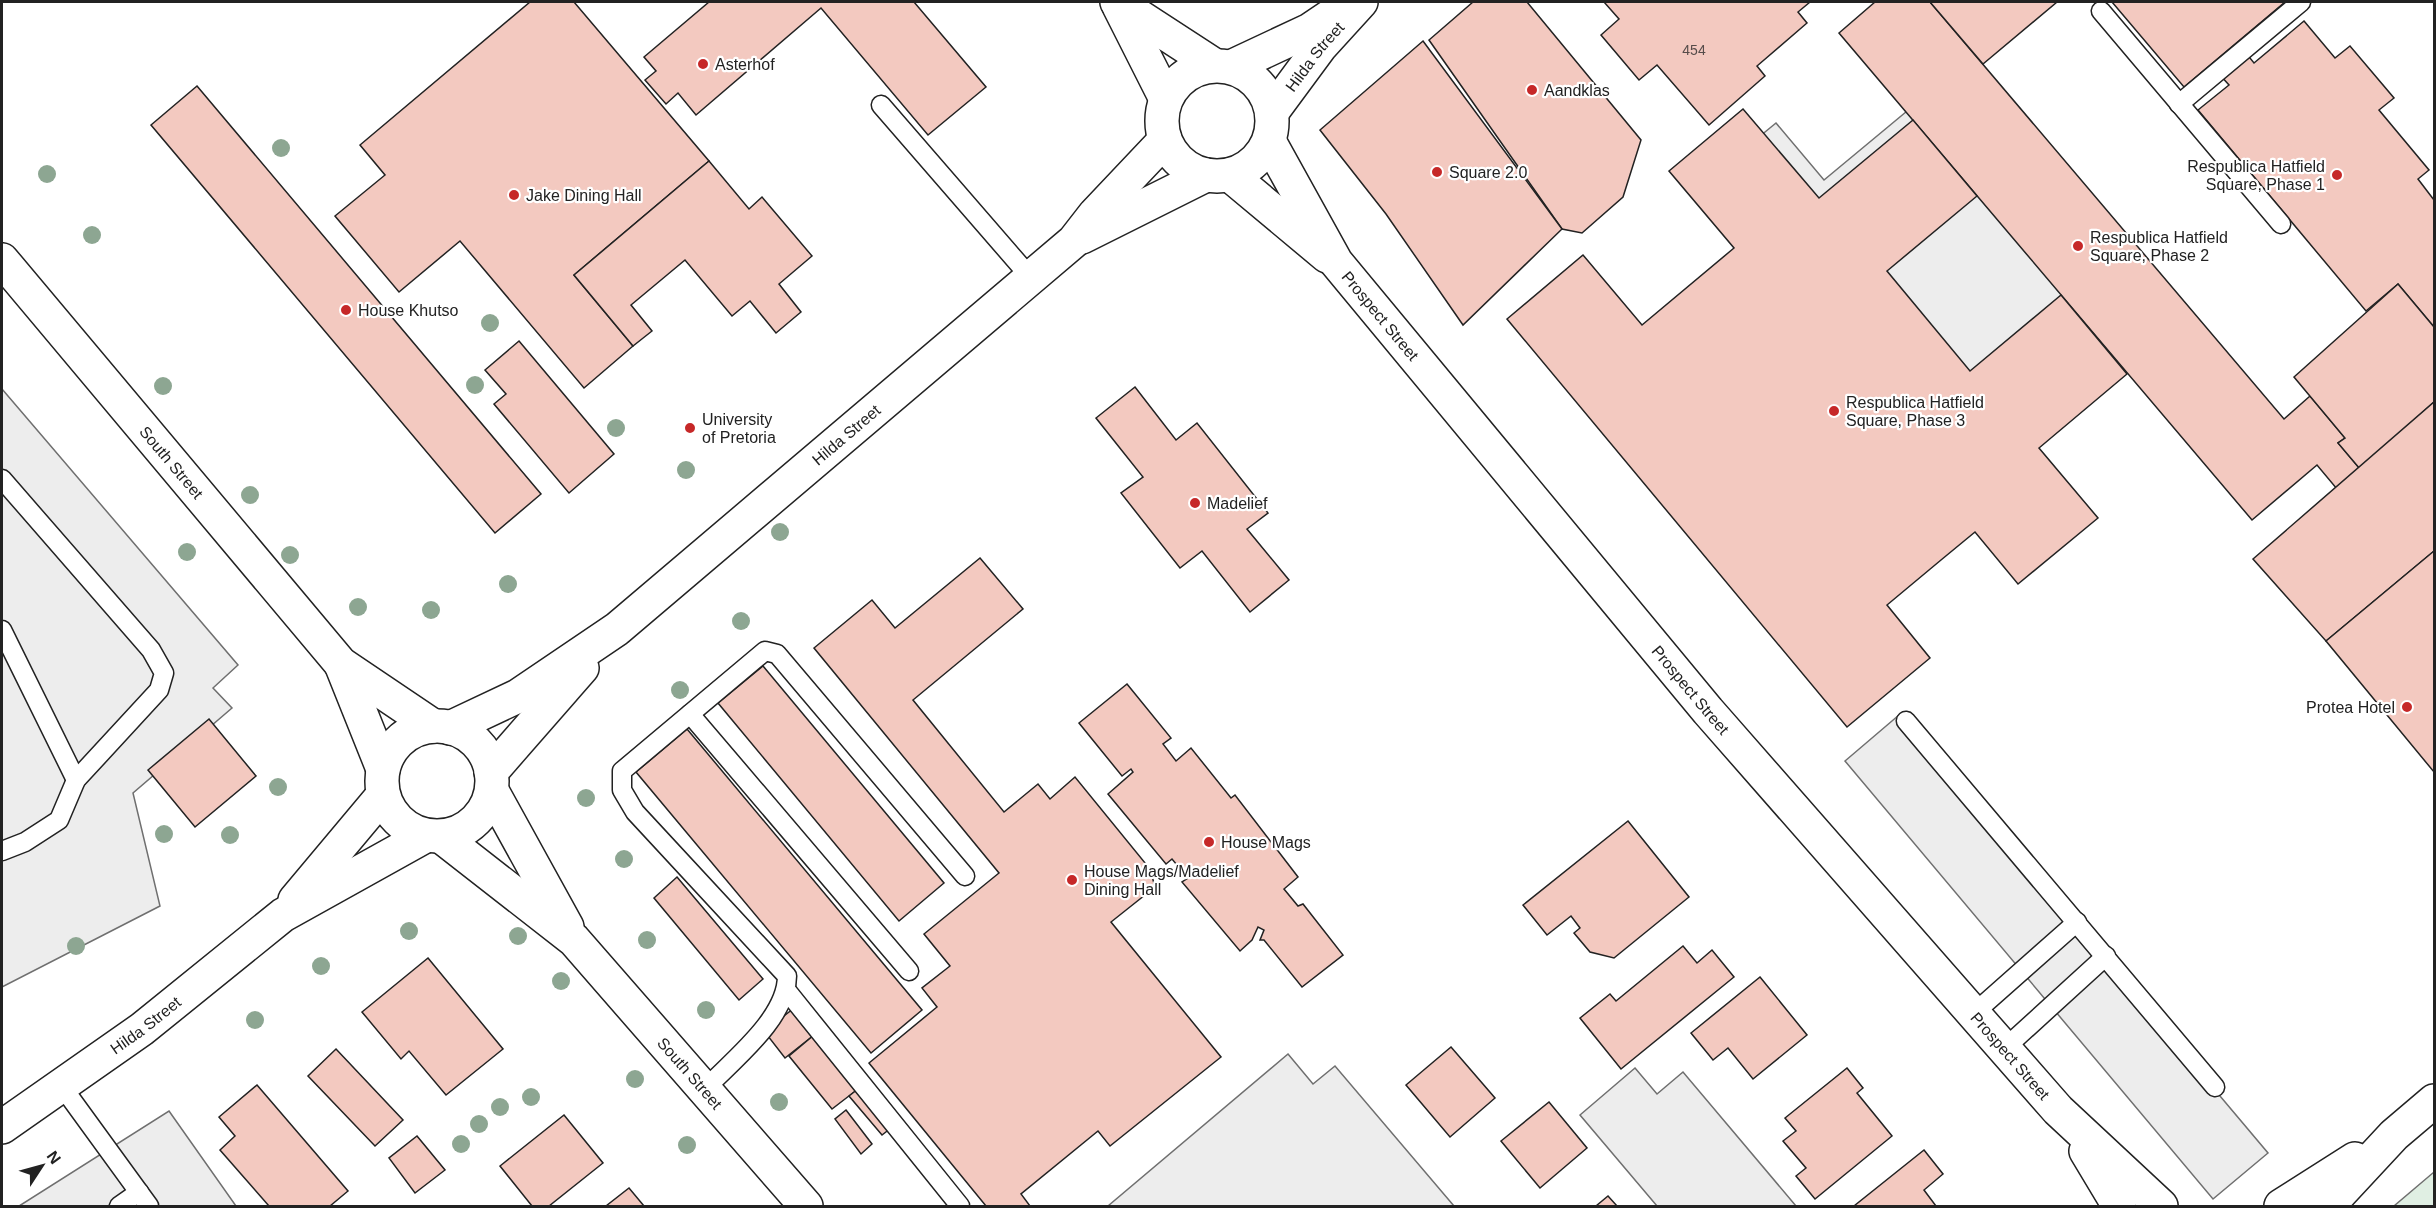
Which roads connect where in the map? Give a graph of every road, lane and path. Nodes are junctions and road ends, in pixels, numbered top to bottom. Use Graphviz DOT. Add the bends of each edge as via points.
graph roads {
  1 [pos="1117,2"];
  2 [pos="1352,2"];
  3 [pos="1362,2"];
  4 [pos="2301,2"];
  5 [pos="2101,11"];
  6 [pos="1222,66"];
  7 [pos="1166,99"];
  8 [pos="2179,104"];
  9 [pos="881,105"];
  10 [pos="1271,126"];
  11 [pos="1165,140"];
  12 [pos="1218,175"];
  13 [pos="2281,224"];
  14 [pos="1074,241"];
  15 [pos="2,260"];
  16 [pos="1336,262"];
  17 [pos="1031,278"];
  18 [pos="2,479"];
  19 [pos="617,629"];
  20 [pos="2,630"];
  21 [pos="341,664"];
  22 [pos="690,714"];
  23 [pos="1906,721"];
  24 [pos="442,727"];
  25 [pos="76,780"];
  26 [pos="383,782"];
  27 [pos="491,782"];
  28 [pos="433,836"];
  29 [pos="2,851"];
  30 [pos="965,876"];
  31 [pos="283,915"];
  32 [pos="2077,922"];
  33 [pos="573,940"];
  34 [pos="2106,956"];
  35 [pos="909,971"];
  36 [pos="787,991"];
  37 [pos="1972,1014"];
  38 [pos="2004,1049"];
  39 [pos="62,1085"];
  40 [pos="2215,1087"];
  41 [pos="705,1089"];
  42 [pos="2434,1101"];
  43 [pos="2058,1110"];
  44 [pos="2,1127"];
  45 [pos="2394,1135"];
  46 [pos="144,1199"];
  47 [pos="119,1206"];
  48 [pos="806,1206"];
  49 [pos="960,1206"];
  50 [pos="2119,1206"];
  51 [pos="2161,1206"];
  52 [pos="2281,1206"];
  53 [pos="2328,1206"];
  1 -- 6 [label="street"];
  1 -- 7 [label="street"];
  2 -- 6 [label="street, Hilda Street" via="1310,30"];
  3 -- 10 [label="street, Hilda Street" via="1320,47"];
  4 -- 8 [label="lane"];
  5 -- 8 [label="lane"];
  6 -- 7 [label="street" via="1185,75"];
  6 -- 10 [label="street" via="1246,73 1258,83 1267,97"];
  7 -- 11 [label="street" via="1161,126"];
  8 -- 13 [label="lane"];
  9 -- 17 [label="lane"];
  10 -- 12 [label="street" via="1254,163"];
  10 -- 16 [label="street, Prospect Street"];
  11 -- 12 [label="street" via="1180,163"];
  11 -- 14 [label="street, Hilda Street"];
  12 -- 14 [label="street, Hilda Street"];
  12 -- 16 [label="street, Prospect Street"];
  14 -- 17 [label="street, Hilda Street"];
  15 -- 21 [label="street, South Street"];
  16 -- 37 [label="street, Prospect Street" via="1722,728"];
  17 -- 19 [label="street, Hilda Street"];
  18 -- 25 [label="lane" via="151,650 164,673 159,690"];
  19 -- 24 [label="street, Hilda Street" via="518,696"];
  19 -- 27 [label="street, Hilda Street"];
  20 -- 25 [label="lane"];
  21 -- 24 [label="street, South Street"];
  21 -- 26 [label="street, South Street"];
  22 -- 30 [label="lane" via="765,651 777,654"];
  22 -- 35 [label="lane"];
  22 -- 36 [label="lane" via="622,771 622,790 635,812 787,976"];
  23 -- 32 [label="lane"];
  24 -- 26 [label="street" via="416,730 400,739 389,753"];
  24 -- 27 [label="street" via="465,734 477,744 487,757"];
  25 -- 29 [label="lane" via="59,820 26,843"];
  26 -- 28 [label="street" via="389,809 399,822"];
  26 -- 31 [label="street, Hilda Street"];
  27 -- 28 [label="street" via="487,805 469,827"];
  27 -- 33 [label="street, South Street"];
  28 -- 31 [label="street, Hilda Street"];
  28 -- 33 [label="street, South Street"];
  31 -- 39 [label="street, Hilda Street" via="142,1029"];
  32 -- 34 [label="lane"];
  32 -- 37 [label="lane"];
  33 -- 41 [label="street, South Street"];
  34 -- 38 [label="lane"];
  34 -- 40 [label="lane"];
  36 -- 41 [label="lane" via="762,1031"];
  36 -- 49 [label="lane"];
  37 -- 38 [label="street, Prospect Street"];
  38 -- 43 [label="street, Prospect Street"];
  39 -- 44 [label="street, Hilda Street"];
  39 -- 46 [label="lane"];
  41 -- 48 [label="street, South Street"];
  42 -- 45 [label="street"];
  43 -- 50 [label="street, Prospect Street"];
  43 -- 51 [label="street, Prospect Street"];
  45 -- 52 [label="street"];
  45 -- 53 [label="street"];
  46 -- 47 [label="lane"];
}
